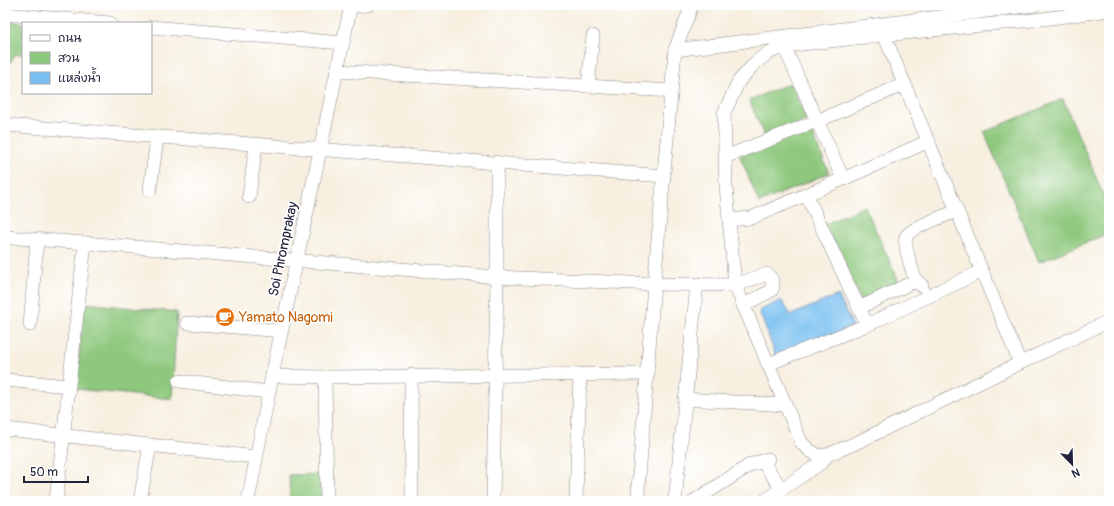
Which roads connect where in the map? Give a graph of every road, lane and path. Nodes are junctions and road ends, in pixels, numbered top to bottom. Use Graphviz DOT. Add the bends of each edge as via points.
graph roads {
  1 [pos="368,5"];
  2 [pos="692,5"];
  3 [pos="1034,5"];
  4 [pos="351,6"];
  5 [pos="1109,10"];
  6 [pos="5,14"];
  7 [pos="98,22"];
  8 [pos="152,26"];
  9 [pos="884,35"];
  10 [pos="594,36"];
  11 [pos="343,43"];
  12 [pos="784,46"];
  13 [pos="675,50"];
  14 [pos="337,71"];
  15 [pos="905,84"];
  16 [pos="588,86"];
  17 [pos="671,91"];
  18 [pos="817,121"];
  19 [pos="5,125"];
  20 [pos="157,138"];
  21 [pos="929,141"];
  22 [pos="256,145"];
  23 [pos="321,150"];
  24 [pos="725,157"];
  25 [pos="497,162"];
  26 [pos="664,176"];
  27 [pos="843,178"];
  28 [pos="150,190"];
  29 [pos="806,194"];
  30 [pos="249,197"];
  31 [pos="957,211"];
  32 [pos="729,220"];
  33 [pos="5,237"];
  34 [pos="37,240"];
  35 [pos="85,243"];
  36 [pos="296,260"];
  37 [pos="982,271"];
  38 [pos="497,277"];
  39 [pos="916,283"];
  40 [pos="654,284"];
  41 [pos="697,284"];
  42 [pos="735,285"];
  43 [pos="928,296"];
  44 [pos="744,305"];
  45 [pos="859,308"];
  46 [pos="1109,321"];
  47 [pos="187,322"];
  48 [pos="30,325"];
  49 [pos="867,325"];
  50 [pos="281,331"];
  51 [pos="1020,363"];
  52 [pos="768,364"];
  53 [pos="496,374"];
  54 [pos="580,374"];
  55 [pos="648,374"];
  56 [pos="410,375"];
  57 [pos="272,376"];
  58 [pos="325,376"];
  59 [pos="5,380"];
  60 [pos="179,381"];
  61 [pos="68,386"];
  62 [pos="268,392"];
  63 [pos="685,399"];
  64 [pos="786,405"];
  65 [pos="5,429"];
  66 [pos="63,436"];
  67 [pos="150,445"];
  68 [pos="827,455"];
  69 [pos="256,457"];
  70 [pos="782,488"];
  71 [pos="56,501"];
  72 [pos="140,501"];
  73 [pos="248,501"];
  74 [pos="327,501"];
  75 [pos="412,501"];
  76 [pos="494,501"];
  77 [pos="576,501"];
  78 [pos="639,501"];
  79 [pos="675,501"];
  80 [pos="694,501"];
  81 [pos="764,501"];
  1 -- 4 [label="street"];
  2 -- 13 [label="street"];
  3 -- 13 [label="street"];
  4 -- 11 [label="street, Soi Phromprakay"];
  5 -- 9 [label="street"];
  6 -- 7 [label="street"];
  8 -- 11 [label="street"];
  9 -- 12 [label="street"];
  9 -- 15 [label="street"];
  10 -- 16 [label="street"];
  11 -- 14 [label="street, Soi Phromprakay"];
  12 -- 18 [label="street"];
  12 -- 24 [label="street" via="768,52 740,81 724,113"];
  13 -- 17 [label="street"];
  14 -- 16 [label="street"];
  14 -- 23 [label="street, Soi Phromprakay"];
  15 -- 18 [label="street"];
  15 -- 21 [label="street"];
  16 -- 17 [label="street"];
  17 -- 26 [label="street"];
  18 -- 24 [label="street"];
  18 -- 27 [label="street"];
  19 -- 20 [label="street"];
  20 -- 22 [label="street"];
  20 -- 28 [label="street"];
  21 -- 27 [label="street"];
  21 -- 31 [label="street"];
  22 -- 23 [label="street"];
  22 -- 30 [label="street"];
  23 -- 25 [label="street"];
  23 -- 36 [label="street, Soi Phromprakay"];
  24 -- 32 [label="street"];
  25 -- 26 [label="street"];
  25 -- 38 [label="street"];
  26 -- 40 [label="street"];
  27 -- 29 [label="street"];
  29 -- 32 [label="street" via="751,218"];
  29 -- 45 [label="street"];
  31 -- 37 [label="street"];
  31 -- 39 [label="street" via="910,231 905,238"];
  32 -- 42 [label="street"];
  33 -- 34 [label="street"];
  34 -- 35 [label="street"];
  34 -- 48 [label="street"];
  35 -- 36 [label="street"];
  35 -- 61 [label="street"];
  36 -- 38 [label="street"];
  36 -- 50 [label="street, Soi Phromprakay"];
  37 -- 43 [label="street"];
  37 -- 51 [label="street"];
  38 -- 40 [label="street"];
  38 -- 53 [label="street"];
  39 -- 43 [label="street" via="920,283"];
  39 -- 45 [label="street" via="913,282"];
  40 -- 41 [label="street"];
  40 -- 55 [label="street"];
  41 -- 42 [label="street"];
  41 -- 63 [label="street"];
  42 -- 44 [label="street"];
  42 -- 44 [label="street" via="767,274 772,280 771,291"];
  43 -- 49 [label="street"];
  44 -- 52 [label="street"];
  45 -- 49 [label="street"];
  46 -- 51 [label="street"];
  47 -- 50 [label="street"];
  49 -- 52 [label="street"];
  50 -- 57 [label="street, Soi Phromprakay"];
  51 -- 68 [label="street"];
  52 -- 64 [label="street"];
  53 -- 54 [label="street"];
  53 -- 56 [label="street"];
  53 -- 76 [label="street"];
  54 -- 55 [label="street"];
  54 -- 77 [label="street"];
  55 -- 78 [label="street"];
  56 -- 58 [label="street"];
  56 -- 75 [label="street"];
  57 -- 58 [label="street"];
  57 -- 62 [label="street, Soi Phromprakay"];
  58 -- 74 [label="street"];
  59 -- 61 [label="street"];
  60 -- 62 [label="street"];
  61 -- 66 [label="street"];
  62 -- 69 [label="street, Soi Phromprakay"];
  63 -- 64 [label="street"];
  63 -- 79 [label="street"];
  64 -- 68 [label="street" via="801,442 819,456"];
  65 -- 66 [label="street"];
  66 -- 67 [label="street"];
  66 -- 71 [label="street"];
  67 -- 69 [label="street"];
  67 -- 72 [label="street"];
  68 -- 70 [label="street" via="822,462"];
  69 -- 73 [label="street, Soi Phromprakay"];
  70 -- 80 [label="street" via="765,460 750,465"];
  70 -- 81 [label="street"];
}
